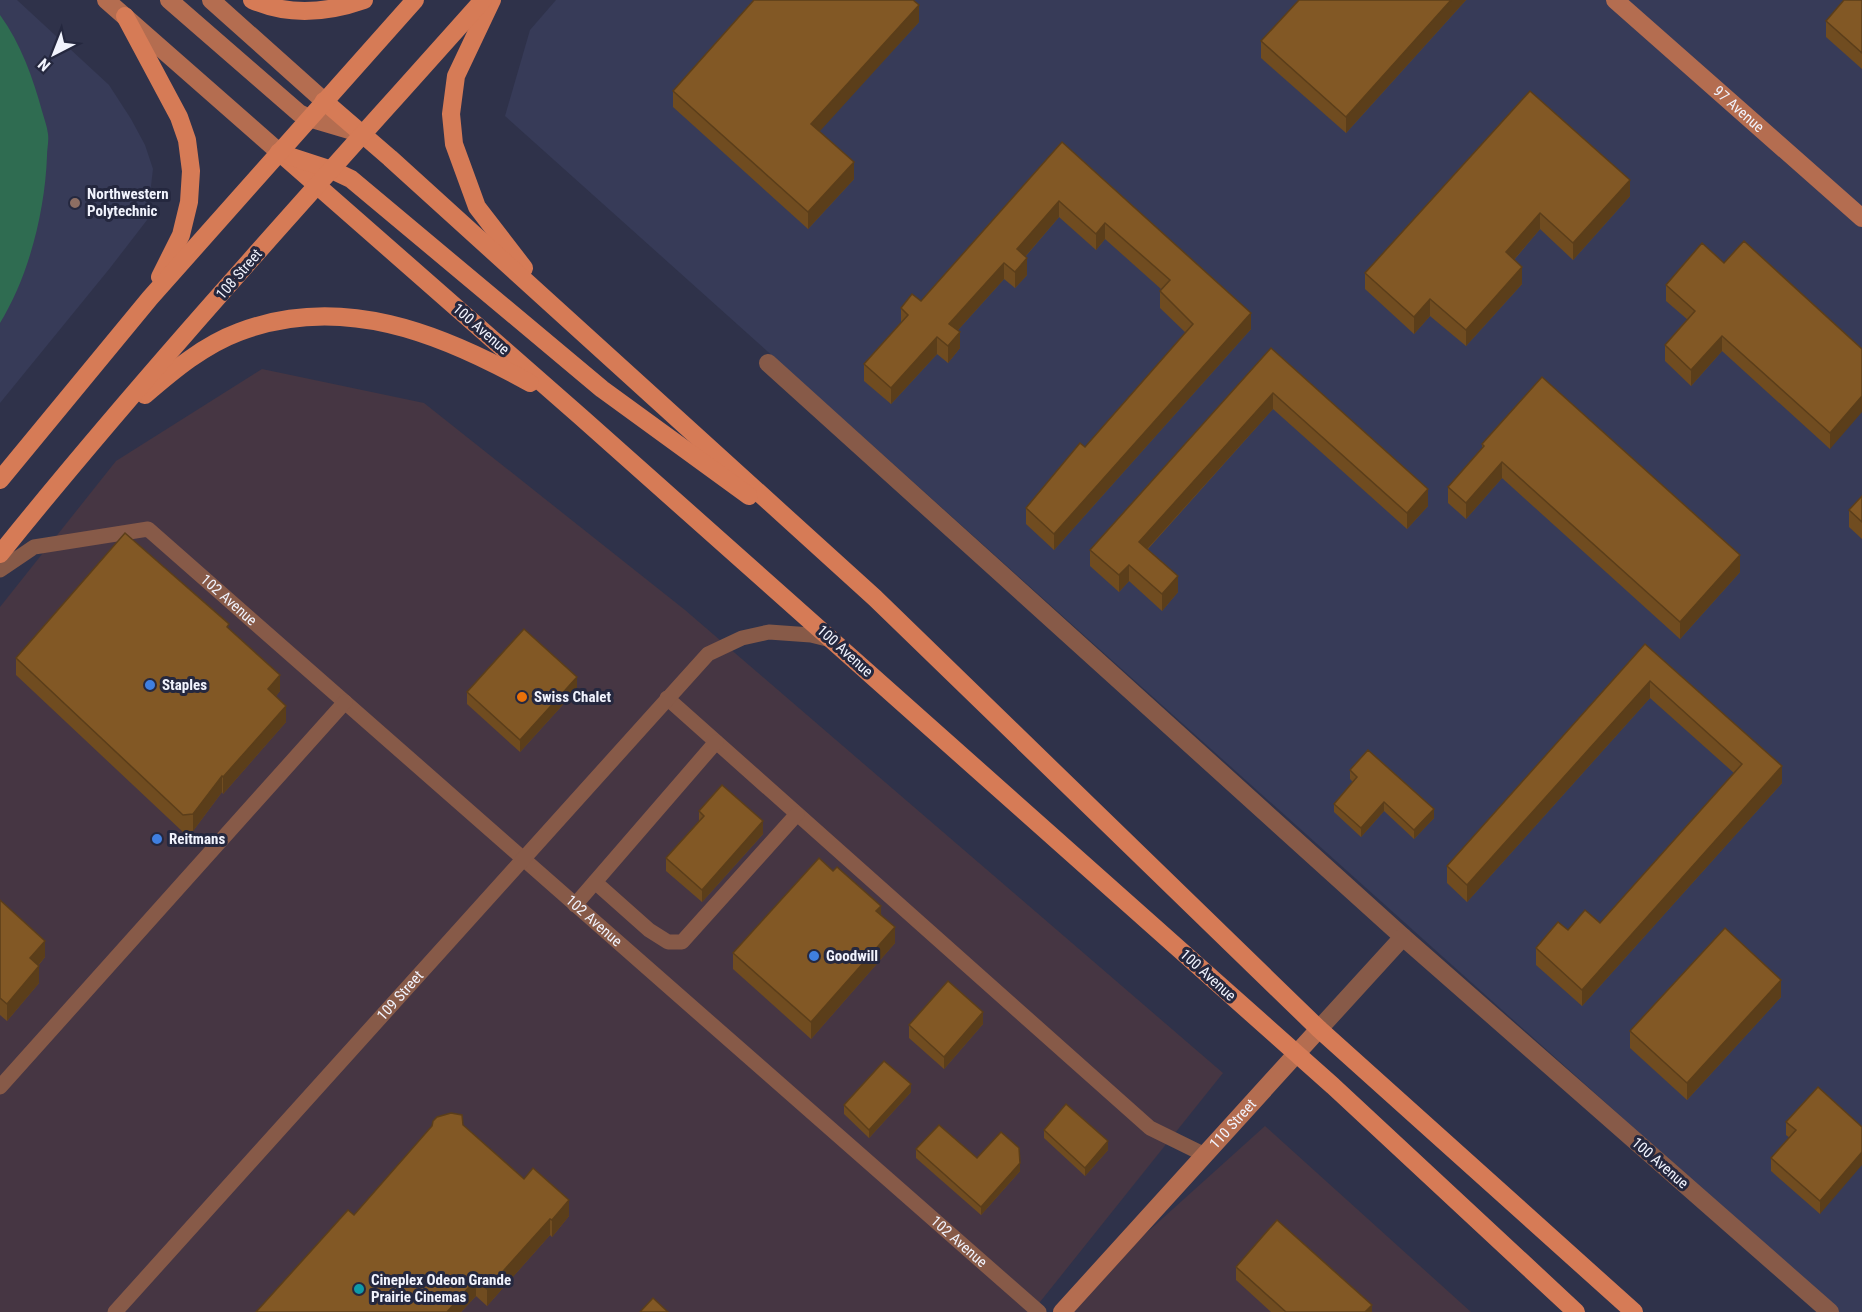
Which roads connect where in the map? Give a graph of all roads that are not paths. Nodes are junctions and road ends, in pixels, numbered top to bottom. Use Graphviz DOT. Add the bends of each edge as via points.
graph roads {
  1 [pos="106,0"];
  2 [pos="169,0"];
  3 [pos="211,0"];
  4 [pos="252,0"];
  5 [pos="364,0"];
  6 [pos="415,0"];
  7 [pos="483,0"];
  8 [pos="492,0"];
  9 [pos="1615,0"];
  10 [pos="124,16"];
  11 [pos="324,101"];
  12 [pos="309,118"];
  13 [pos="363,134"];
  14 [pos="279,152"];
  15 [pos="332,170"];
  16 [pos="317,185"];
  17 [pos="1862,218"];
  18 [pos="150,298"];
  19 [pos="553,305"];
  20 [pos="768,363"];
  21 [pos="581,417"];
  22 [pos="76,460"];
  23 [pos="0,480"];
  24 [pos="0,554"];
  25 [pos="0,570"];
  26 [pos="875,598"];
  27 [pos="833,640"];
  28 [pos="667,698"];
  29 [pos="345,702"];
  30 [pos="716,742"];
  31 [pos="797,814"];
  32 [pos="523,858"];
  33 [pos="595,882"];
  34 [pos="575,905"];
  35 [pos="1403,937"];
  36 [pos="1319,1029"];
  37 [pos="1297,1054"];
  38 [pos="0,1087"];
  39 [pos="1205,1155"];
  40 [pos="1071,1308"];
  41 [pos="116,1312"];
  42 [pos="1039,1312"];
  43 [pos="1575,1312"];
  44 [pos="1634,1312"];
  45 [pos="1830,1312"];
  1 -- 10 [label="street, 100 Avenue"];
  2 -- 12 [label="street"];
  3 -- 11 [label="street"];
  4 -- 5 [label="main road" via="272,8 314,11"];
  6 -- 11 [label="main road"];
  7 -- 13 [label="main road, 108 Street"];
  8 -- 19 [label="main road" via="456,76 451,114 454,144 477,207"];
  9 -- 17 [label="street, 97 Avenue"];
  10 -- 14 [label="street, 100 Avenue"];
  10 -- 18 [label="main road" via="179,117 191,171 181,235"];
  11 -- 12 [label="main road"];
  11 -- 13 [label="main road"];
  12 -- 13 [label="street"];
  12 -- 14 [label="main road"];
  13 -- 15 [label="main road, 108 Street"];
  13 -- 19 [label="main road"];
  14 -- 15 [label="main road"];
  14 -- 16 [label="main road, 100 Avenue"];
  14 -- 18 [label="main road"];
  15 -- 16 [label="main road, 108 Street"];
  15 -- 26 [label="main road" via="351,179 602,389 750,497"];
  16 -- 21 [label="main road, 100 Avenue"];
  16 -- 22 [label="main road, 108 Street"];
  18 -- 23 [label="main road"];
  19 -- 26 [label="main road"];
  20 -- 35 [label="street, 100 Avenue"];
  21 -- 22 [label="main road" via="535,386 447,341 365,318 321,316 281,320 239,332 198,353 169,374"];
  21 -- 27 [label="main road, 100 Avenue"];
  22 -- 24 [label="main road, 108 Street"];
  25 -- 29 [label="lane, 102 Avenue" via="34,547 148,529"];
  26 -- 36 [label="main road"];
  27 -- 28 [label="lane, 109 Street" via="769,632 742,638 708,654"];
  27 -- 37 [label="main road, 100 Avenue"];
  28 -- 30 [label="lane"];
  28 -- 32 [label="lane, 109 Street"];
  29 -- 32 [label="lane, 102 Avenue"];
  29 -- 38 [label="lane"];
  30 -- 31 [label="lane"];
  30 -- 33 [label="lane"];
  31 -- 33 [label="lane" via="682,942 668,942 649,930"];
  31 -- 39 [label="lane" via="1150,1128"];
  32 -- 34 [label="lane, 102 Avenue"];
  32 -- 41 [label="lane, 109 Street"];
  33 -- 34 [label="lane"];
  34 -- 42 [label="lane, 102 Avenue"];
  35 -- 36 [label="street, 110 Street"];
  35 -- 45 [label="street, 100 Avenue"];
  36 -- 37 [label="street, 110 Street"];
  36 -- 44 [label="main road"];
  37 -- 39 [label="street, 110 Street"];
  37 -- 43 [label="main road, 100 Avenue"];
  39 -- 40 [label="street, 110 Street"];
}
